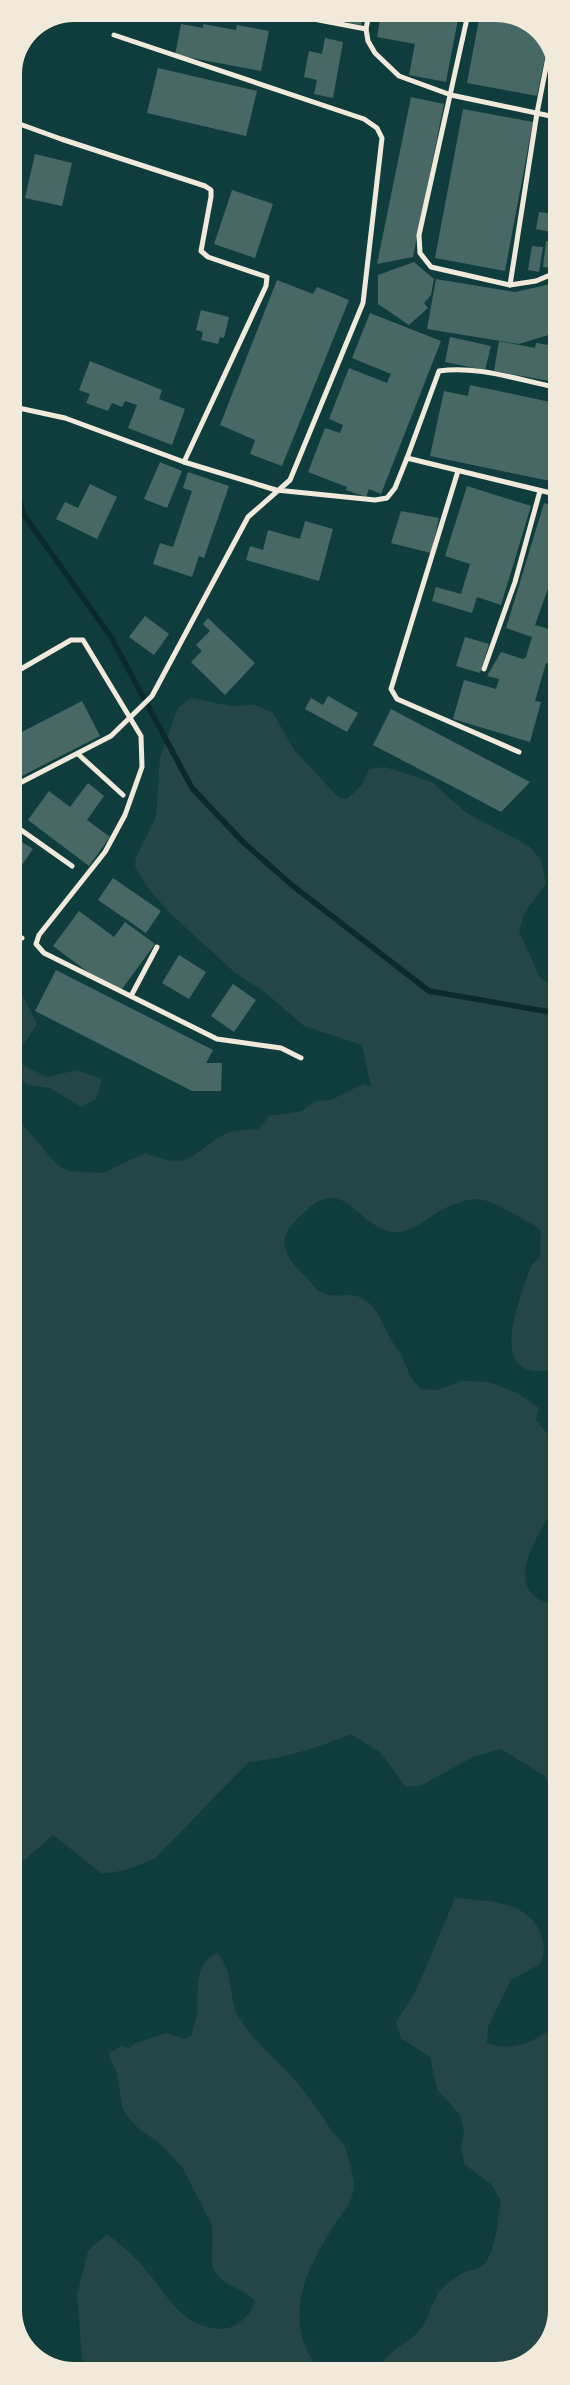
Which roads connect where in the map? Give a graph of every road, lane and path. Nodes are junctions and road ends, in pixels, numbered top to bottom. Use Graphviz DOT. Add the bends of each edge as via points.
graph roads {
  1 [pos="332,23"];
  2 [pos="367,23"];
  3 [pos="466,23"];
  4 [pos="366,29"];
  5 [pos="114,36"];
  6 [pos="546,66"];
  7 [pos="451,94"];
  8 [pos="537,113"];
  9 [pos="548,115"];
  10 [pos="22,125"];
  11 [pos="548,276"];
  12 [pos="510,285"];
  13 [pos="548,386"];
  14 [pos="22,408"];
  15 [pos="407,458"];
  16 [pos="184,462"];
  17 [pos="458,471"];
  18 [pos="276,490"];
  19 [pos="540,491"];
  20 [pos="548,493"];
  21 [pos="22,668"];
  22 [pos="484,669"];
  23 [pos="130,717"];
  24 [pos="519,752"];
  25 [pos="78,754"];
  26 [pos="22,782"];
  27 [pos="123,795"];
  28 [pos="22,831"];
  29 [pos="72,866"];
  30 [pos="157,947"];
  31 [pos="131,996"];
  32 [pos="301,1058"];
  1 -- 4 [label="street"];
  2 -- 4 [label="street"];
  3 -- 7 [label="street"];
  4 -- 7 [label="street" via="375,53 399,76"];
  5 -- 18 [label="street" via="364,119 377,128 382,138 363,303 290,480"];
  6 -- 8 [label="street"];
  7 -- 8 [label="street"];
  7 -- 12 [label="street" via="419,235 420,253 431,267"];
  8 -- 9 [label="street"];
  8 -- 12 [label="street"];
  10 -- 16 [label="street" via="205,186 211,197 201,251 265,275 268,281"];
  11 -- 12 [label="street"];
  13 -- 15 [label="street" via="472,371 439,371"];
  14 -- 16 [label="street" via="65,418"];
  15 -- 17 [label="street"];
  15 -- 18 [label="street" via="395,488 387,498 376,500"];
  16 -- 18 [label="street"];
  17 -- 19 [label="street"];
  17 -- 24 [label="street" via="390,690 397,699"];
  18 -- 23 [label="street" via="248,517 152,696"];
  19 -- 20 [label="street"];
  19 -- 22 [label="street" via="515,582"];
  21 -- 23 [label="street" via="71,640 82,640"];
  23 -- 25 [label="street" via="111,736"];
  23 -- 31 [label="street" via="141,736 142,767 124,815 105,852 39,935 36,944 44,953"];
  25 -- 26 [label="street"];
  25 -- 27 [label="street"];
  28 -- 29 [label="street"];
  30 -- 31 [label="street"];
  31 -- 32 [label="street" via="217,1039 281,1048"];
}
